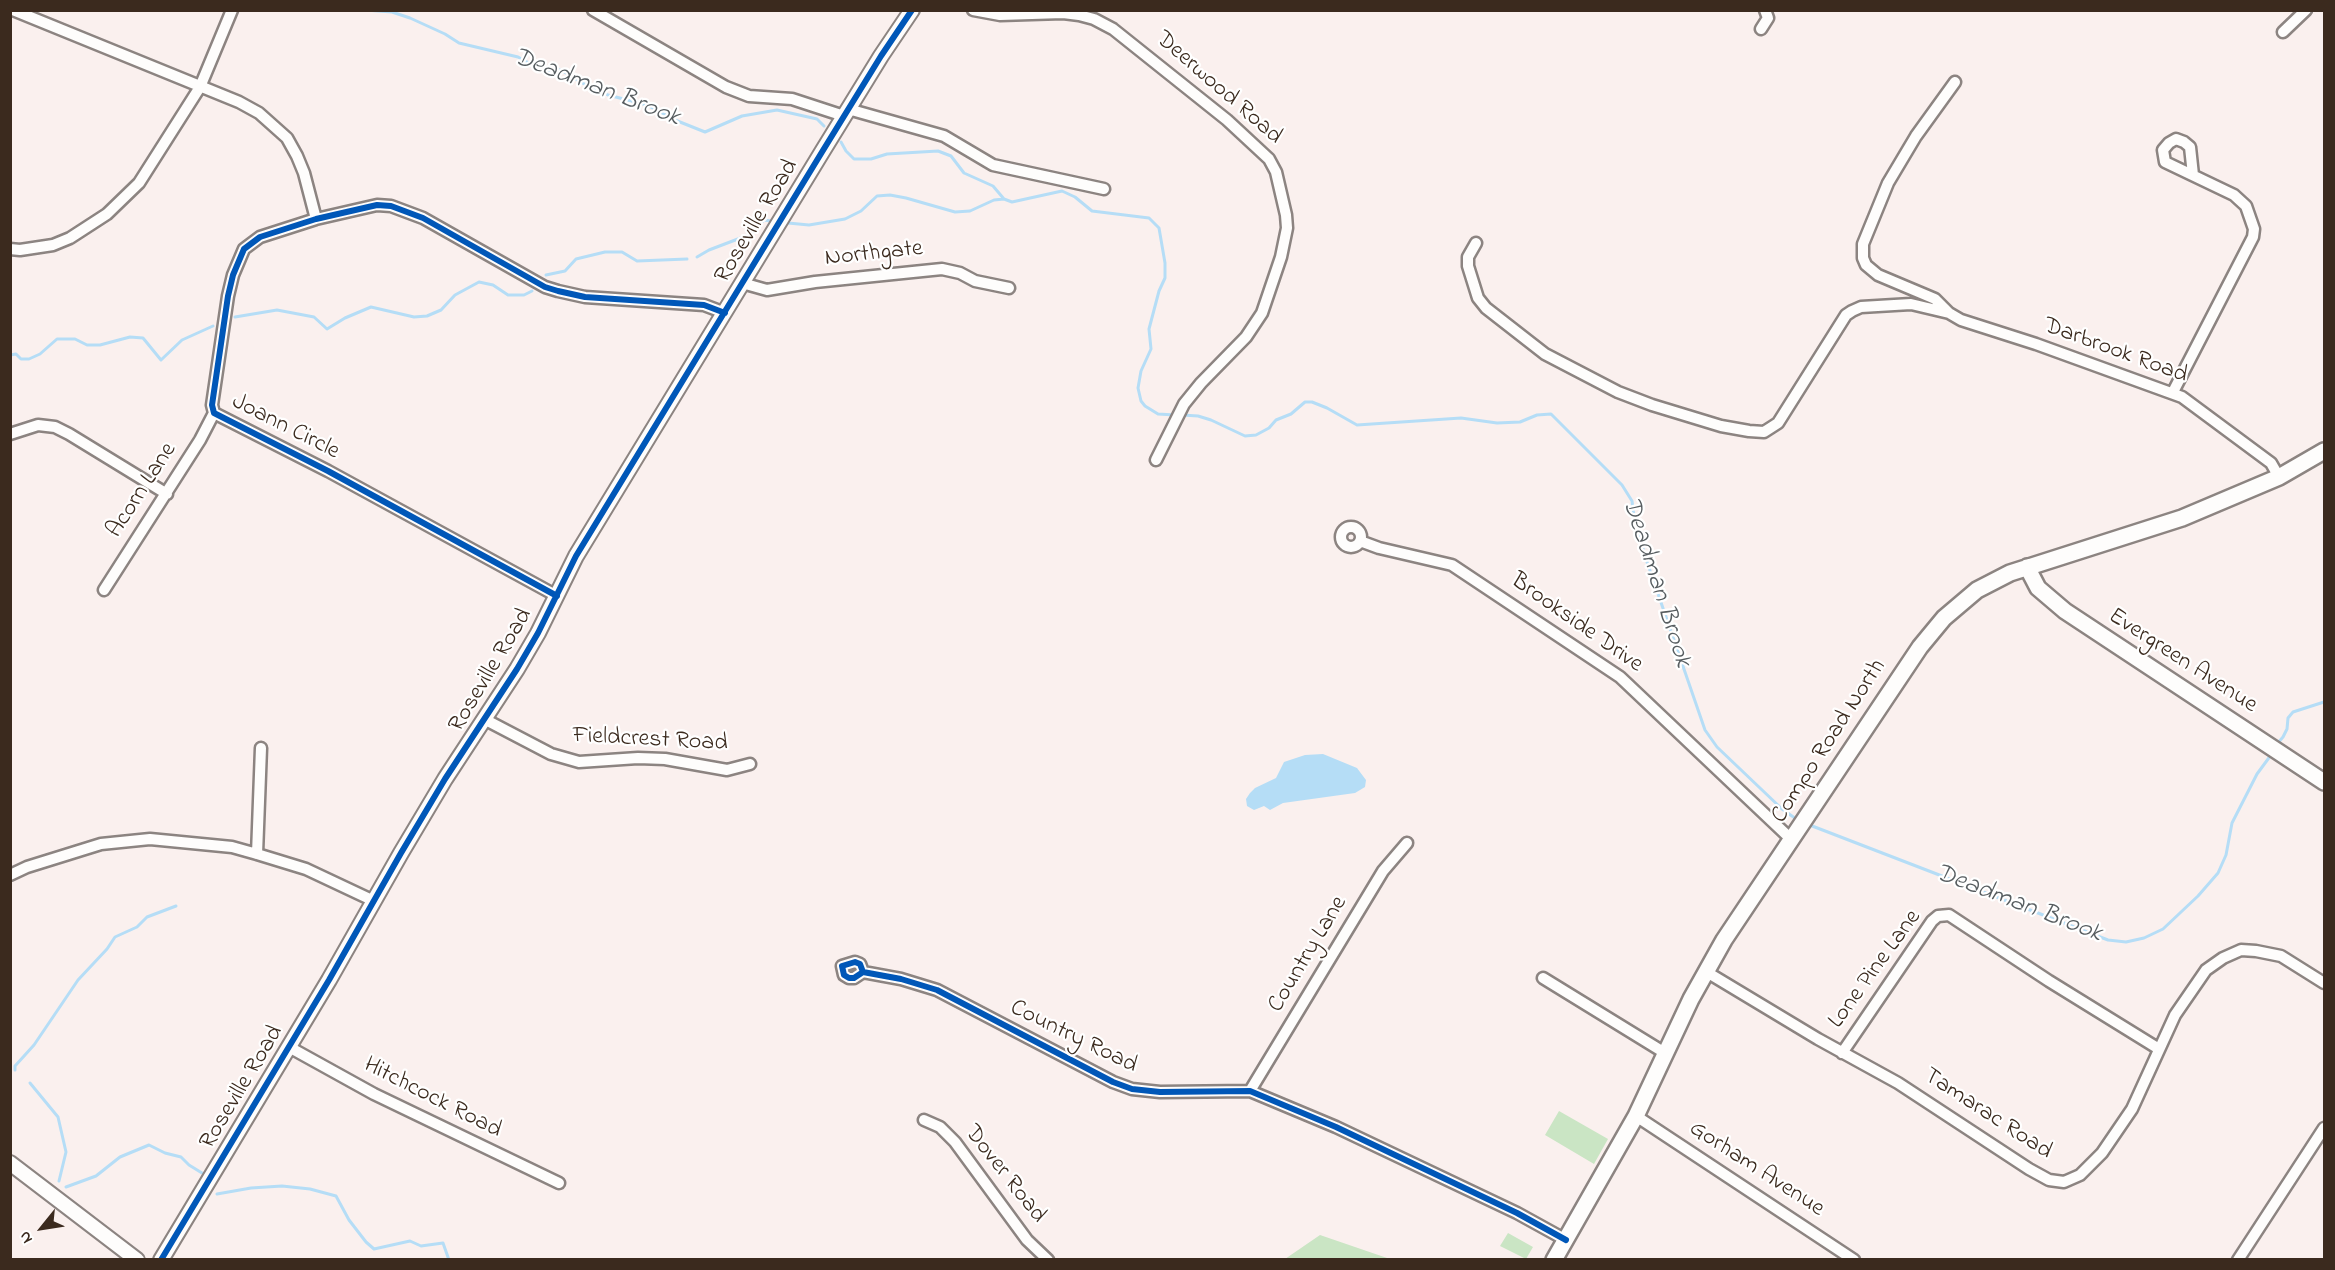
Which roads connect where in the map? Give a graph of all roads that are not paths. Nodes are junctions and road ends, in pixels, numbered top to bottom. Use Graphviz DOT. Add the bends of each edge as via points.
graph roads {
  1 [pos="13,10"];
  2 [pos="232,10"];
  3 [pos="593,10"];
  4 [pos="912,10"];
  5 [pos="973,10"];
  6 [pos="1765,10"];
  7 [pos="2306,10"];
  8 [pos="1761,29"];
  9 [pos="2283,32"];
  10 [pos="1955,82"];
  11 [pos="200,87"];
  12 [pos="846,112"];
  13 [pos="2193,175"];
  14 [pos="1104,189"];
  15 [pos="316,219"];
  16 [pos="1476,243"];
  17 [pos="10,249"];
  18 [pos="742,283"];
  19 [pos="1009,288"];
  20 [pos="725,313"];
  21 [pos="1949,313"];
  22 [pos="2173,392"];
  23 [pos="214,413"];
  24 [pos="10,434"];
  25 [pos="2325,451"];
  26 [pos="1156,460"];
  27 [pos="2278,477"];
  28 [pos="166,494"];
  29 [pos="1360,541"];
  30 [pos="2027,567"];
  31 [pos="104,590"];
  32 [pos="557,596"];
  33 [pos="484,719"];
  34 [pos="261,748"];
  35 [pos="750,764"];
  36 [pos="2325,782"];
  37 [pos="1799,829"];
  38 [pos="1407,843"];
  39 [pos="257,854"];
  40 [pos="10,875"];
  41 [pos="374,901"];
  42 [pos="1705,971"];
  43 [pos="863,972"];
  44 [pos="1543,978"];
  45 [pos="2325,983"];
  46 [pos="289,1047"];
  47 [pos="2158,1049"];
  48 [pos="1665,1053"];
  49 [pos="1842,1053"];
  50 [pos="1251,1091"];
  51 [pos="1636,1116"];
  52 [pos="924,1120"];
  53 [pos="2325,1128"];
  54 [pos="10,1163"];
  55 [pos="559,1183"];
  56 [pos="1566,1240"];
  57 [pos="137,1260"];
  58 [pos="161,1260"];
  59 [pos="1048,1260"];
  60 [pos="1554,1260"];
  61 [pos="1854,1260"];
  62 [pos="2238,1260"];
  1 -- 11 [label="street"];
  2 -- 11 [label="street"];
  3 -- 12 [label="street" via="726,87 749,96 792,99"];
  4 -- 12 [label="street, Roseville Road"];
  5 -- 26 [label="street, Deerwood Road" via="1000,15 1063,13 1094,19 1113,29 1227,120 1273,166 1286,215 1285,240 1262,313 1246,337 1201,383"];
  6 -- 8 [label="street" via="1768,18"];
  7 -- 9 [label="street"];
  10 -- 21 [label="street, Darbrook Road" via="1896,167 1862,251 1872,270 1935,299"];
  11 -- 15 [label="street" via="259,113 287,138 304,173"];
  11 -- 17 [label="street" via="139,183 107,214 53,245"];
  12 -- 14 [label="street" via="944,136 993,165"];
  12 -- 18 [label="street, Roseville Road"];
  13 -- 22 [label="street" via="2234,195 2246,206 2254,229"];
  15 -- 20 [label="street, Joann Circle" via="377,205 391,206 423,218 545,287 585,297 704,305"];
  15 -- 23 [label="street, Joann Circle" via="260,237 244,249 228,296"];
  16 -- 21 [label="street, Darbrook Road" via="1467,266 1478,298 1545,354 1652,405 1749,431 1764,432 1778,423 1852,311 1911,304"];
  18 -- 19 [label="street, Northgate" via="767,290 942,269"];
  18 -- 20 [label="street, Roseville Road"];
  20 -- 32 [label="street, Roseville Road" via="576,556"];
  21 -- 22 [label="street, Darbrook Road"];
  22 -- 27 [label="street, Darbrook Road" via="2271,463"];
  23 -- 28 [label="street, Acorn Lane"];
  23 -- 32 [label="street, Joann Circle"];
  24 -- 28 [label="street" via="38,425 55,428"];
  25 -- 27 [label="main road, Compo Road North"];
  27 -- 30 [label="main road, Compo Road North" via="2156,528"];
  28 -- 31 [label="street, Acorn Lane"];
  29 -- 37 [label="street, Brookside Drive" via="1452,565 1620,677"];
  30 -- 36 [label="main road, Evergreen Avenue" via="2044,594 2083,623"];
  30 -- 37 [label="main road, Compo Road North" via="1977,590 1932,631"];
  32 -- 33 [label="street, Roseville Road"];
  33 -- 35 [label="street, Fieldcrest Road" via="551,754 579,762 665,759 727,770"];
  33 -- 41 [label="street, Roseville Road"];
  34 -- 39 [label="street"];
  37 -- 42 [label="main road, Compo Road North"];
  38 -- 50 [label="street, Country Lane" via="1383,871"];
  39 -- 40 [label="street" via="220,845 150,839 101,844"];
  39 -- 41 [label="street" via="306,869"];
  41 -- 46 [label="street, Roseville Road"];
  42 -- 48 [label="main road, Compo Road North"];
  42 -- 49 [label="street, Tamarac Road"];
  43 -- 50 [label="street, Country Road" via="937,990 1132,1089"];
  44 -- 48 [label="street"];
  45 -- 47 [label="street, Tamarac Road" via="2281,956 2241,950 2206,970 2175,1015"];
  46 -- 55 [label="street, Hitchcock Road" via="374,1094"];
  46 -- 58 [label="street, Roseville Road"];
  47 -- 49 [label="street, Tamarac Road" via="2132,1109 2102,1154 2080,1175 2064,1182 2049,1180 2029,1169 1898,1083"];
  47 -- 49 [label="street, Lone Pine Lane" via="1949,915 1932,921"];
  48 -- 51 [label="main road, Compo Road North"];
  50 -- 56 [label="street, Country Road" via="1336,1127"];
  51 -- 56 [label="main road, Compo Road North"];
  51 -- 61 [label="street, Gorham Avenue"];
  52 -- 59 [label="street, Dover Road" via="940,1127 955,1142 1027,1240"];
  53 -- 62 [label="street"];
  54 -- 57 [label="street"];
  56 -- 60 [label="main road, Compo Road North"];
}
